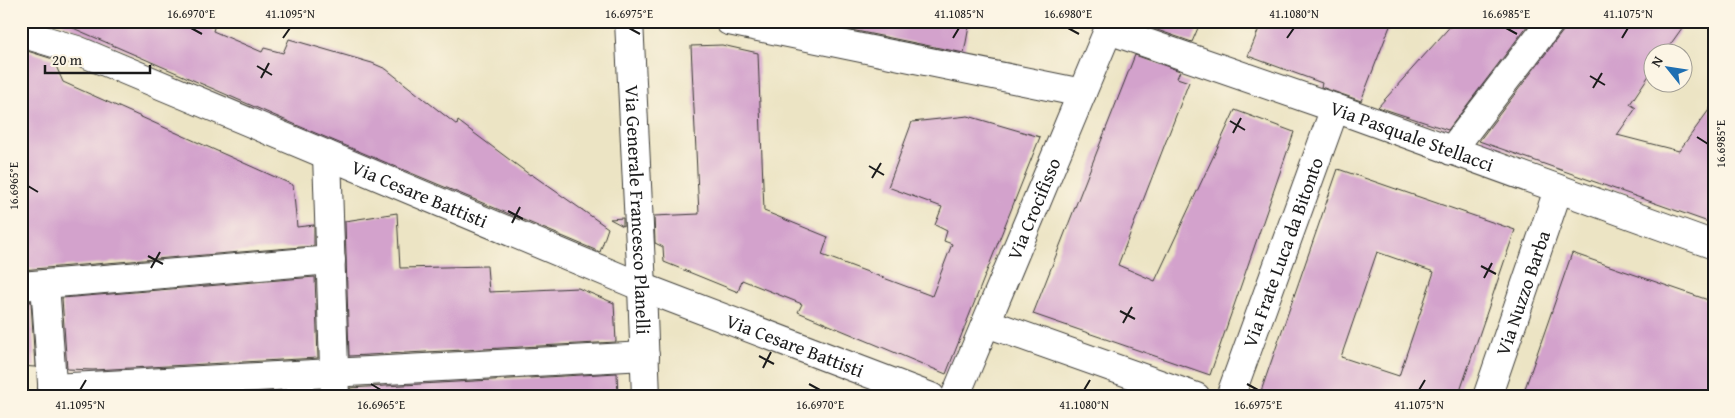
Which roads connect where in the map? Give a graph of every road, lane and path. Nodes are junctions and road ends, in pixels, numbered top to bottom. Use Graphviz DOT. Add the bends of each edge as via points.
graph roads {
  1 [pos="629,21"];
  2 [pos="729,21"];
  3 [pos="1551,21"];
  4 [pos="1111,26"];
  5 [pos="21,34"];
  6 [pos="1082,93"];
  7 [pos="1335,108"];
  8 [pos="1451,151"];
  9 [pos="327,155"];
  10 [pos="1558,190"];
  11 [pos="1714,246"];
  12 [pos="331,260"];
  13 [pos="33,285"];
  14 [pos="642,287"];
  15 [pos="987,323"];
  16 [pos="645,356"];
  17 [pos="334,385"];
  18 [pos="53,393"];
  19 [pos="646,397"];
  20 [pos="931,397"];
  21 [pos="955,397"];
  22 [pos="1196,397"];
  23 [pos="1230,397"];
  24 [pos="1488,397"];
  1 -- 14 [label="street, Via Generale Francesco Planelli"];
  2 -- 6 [label="street"];
  3 -- 8 [label="street"];
  4 -- 6 [label="street, Via Crocifisso"];
  4 -- 7 [label="street, Via Pasquale Stellacci"];
  5 -- 9 [label="street, Via Cesare Battisti" via="77,50"];
  6 -- 15 [label="street, Via Crocifisso"];
  7 -- 8 [label="street, Via Pasquale Stellacci"];
  7 -- 23 [label="street, Via Frate Luca da Bitonto"];
  8 -- 10 [label="street, Via Pasquale Stellacci"];
  9 -- 12 [label="street"];
  9 -- 14 [label="street, Via Cesare Battisti"];
  10 -- 11 [label="street, Via Pasquale Stellacci"];
  10 -- 24 [label="street, Via Nuzzo Barba"];
  12 -- 13 [label="street"];
  12 -- 17 [label="street"];
  13 -- 18 [label="street"];
  14 -- 16 [label="street, Via Generale Francesco Planelli"];
  14 -- 20 [label="street, Via Cesare Battisti"];
  15 -- 21 [label="street, Via Crocifisso"];
  15 -- 22 [label="street"];
  16 -- 17 [label="street"];
  16 -- 19 [label="street, Via Generale Francesco Planelli"];
  17 -- 18 [label="street"];
}
